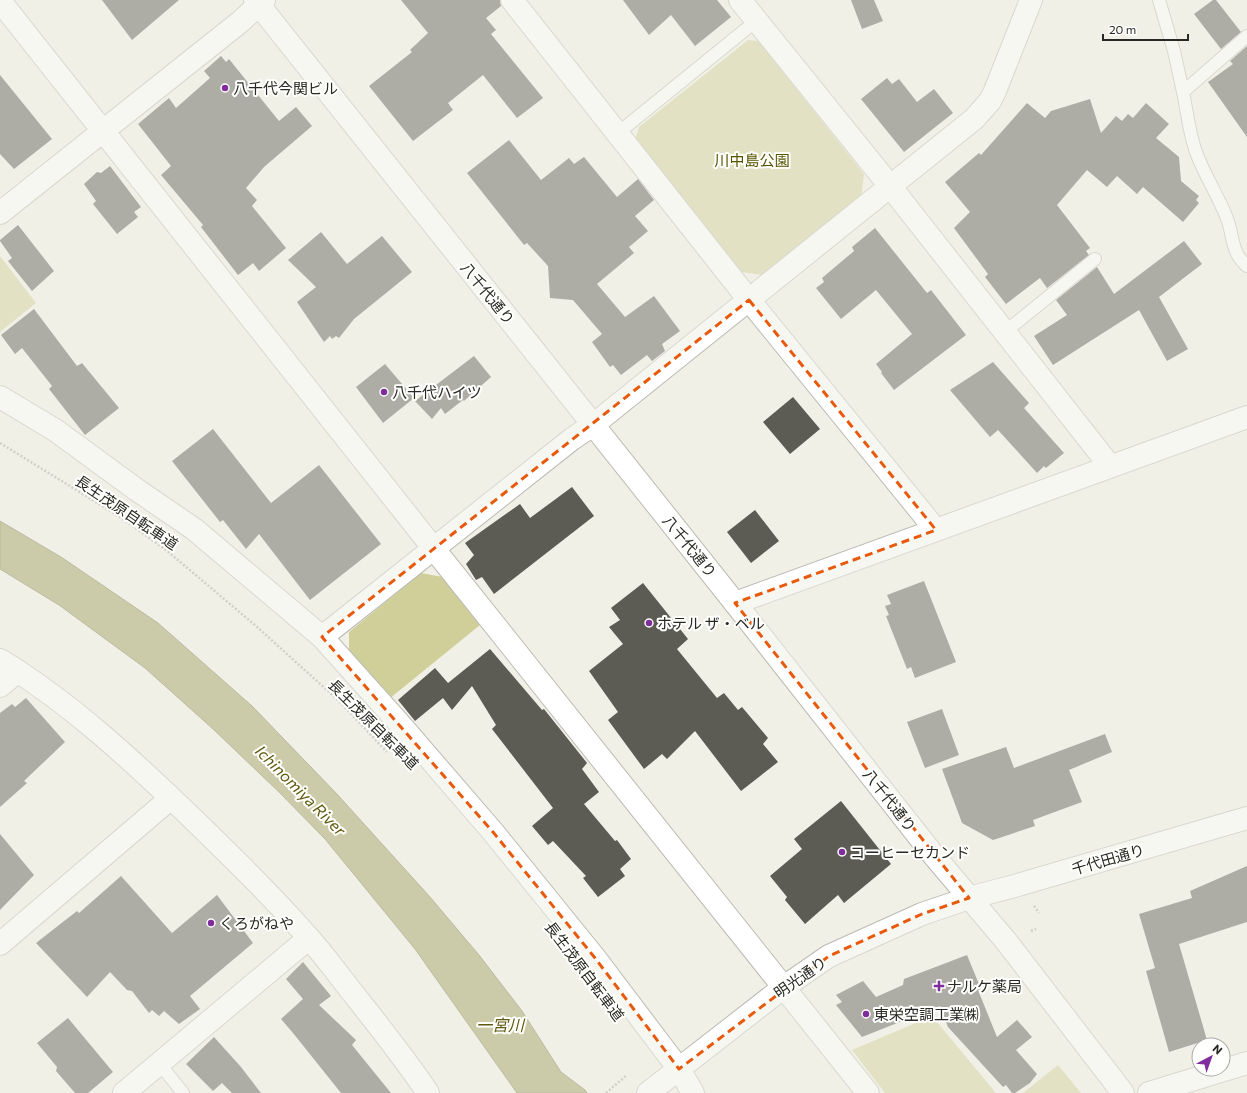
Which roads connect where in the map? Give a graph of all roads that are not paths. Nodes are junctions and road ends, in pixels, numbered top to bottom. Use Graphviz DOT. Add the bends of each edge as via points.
graph roads {
  1 [pos="512,0"];
  2 [pos="740,0"];
  3 [pos="1031,0"];
  4 [pos="1159,0"];
  5 [pos="0,1"];
  6 [pos="259,2"];
  7 [pos="756,21"];
  8 [pos="1247,36"];
  9 [pos="1183,92"];
  10 [pos="102,131"];
  11 [pos="618,133"];
  12 [pos="890,186"];
  13 [pos="0,213"];
  14 [pos="1095,259"];
  15 [pos="1247,266"];
  16 [pos="750,300"];
  17 [pos="1005,332"];
  18 [pos="0,397"];
  19 [pos="1247,417"];
  20 [pos="593,425"];
  21 [pos="1110,466"];
  22 [pos="936,530"];
  23 [pos="434,548"];
  24 [pos="735,603"];
  25 [pos="322,637"];
  26 [pos="9,665"];
  27 [pos="0,686"];
  28 [pos="171,798"];
  29 [pos="1247,818"];
  30 [pos="969,898"];
  31 [pos="309,938"];
  32 [pos="0,944"];
  33 [pos="784,987"];
  34 [pos="160,1063"];
  35 [pos="1247,1063"];
  36 [pos="678,1069"];
  37 [pos="650,1092"];
  38 [pos="124,1093"];
  39 [pos="183,1093"];
  40 [pos="428,1093"];
  41 [pos="692,1093"];
  42 [pos="868,1093"];
  43 [pos="1124,1093"];
  44 [pos="1149,1093"];
  1 -- 11 [label="street"];
  2 -- 7 [label="street"];
  3 -- 12 [label="street" via="990,101 974,119"];
  4 -- 9 [label="lane"];
  5 -- 10 [label="street"];
  6 -- 10 [label="street" via="240,22"];
  6 -- 20 [label="street, 八千代通り"];
  7 -- 11 [label="lane"];
  7 -- 12 [label="street"];
  8 -- 9 [label="lane"];
  9 -- 15 [label="lane" via="1195,150 1227,217 1234,248 1240,260"];
  10 -- 13 [label="street"];
  10 -- 23 [label="street"];
  11 -- 16 [label="street"];
  12 -- 16 [label="street"];
  12 -- 17 [label="street"];
  14 -- 17 [label="lane"];
  16 -- 20 [label="street"];
  16 -- 22 [label="street"];
  17 -- 21 [label="street"];
  18 -- 25 [label="street" via="56,430 194,529"];
  19 -- 21 [label="street"];
  20 -- 23 [label="street" via="565,444"];
  20 -- 24 [label="street, 八千代通り"];
  21 -- 22 [label="street"];
  22 -- 24 [label="street"];
  23 -- 25 [label="street"];
  23 -- 33 [label="street"];
  24 -- 30 [label="street, 八千代通り"];
  25 -- 36 [label="street" via="498,838 595,958"];
  26 -- 27 [label="street"];
  26 -- 28 [label="street" via="78,715"];
  28 -- 31 [label="street"];
  28 -- 32 [label="street"];
  29 -- 30 [label="street, 千代田通り"];
  30 -- 33 [label="street, 明光通り" via="916,917 829,956"];
  30 -- 43 [label="street, 八千代通り" via="1006,941"];
  31 -- 34 [label="street"];
  31 -- 40 [label="street"];
  33 -- 36 [label="street, 明光通り"];
  33 -- 42 [label="street"];
  34 -- 38 [label="street"];
  34 -- 39 [label="lane"];
  35 -- 44 [label="street"];
  36 -- 37 [label="street, 明光通り"];
  36 -- 41 [label="street"];
}
